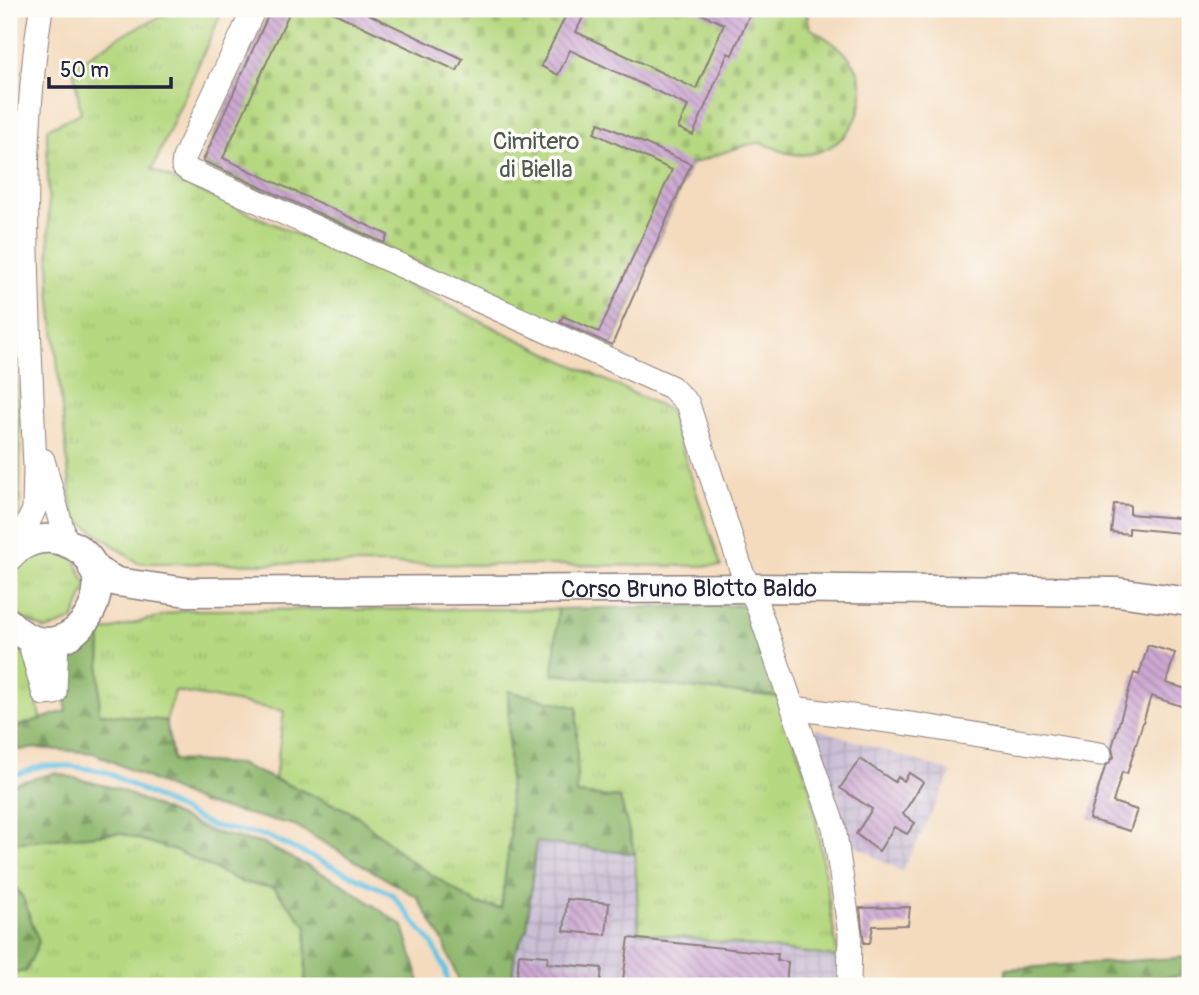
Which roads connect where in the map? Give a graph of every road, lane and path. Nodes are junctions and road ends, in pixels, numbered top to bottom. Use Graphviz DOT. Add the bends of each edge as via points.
graph roads {
  1 [pos="41,9"];
  2 [pos="254,9"];
  3 [pos="34,430"];
  4 [pos="65,542"];
  5 [pos="12,553"];
  6 [pos="93,569"];
  7 [pos="751,588"];
  8 [pos="187,592"];
  9 [pos="1190,602"];
  10 [pos="93,611"];
  11 [pos="18,630"];
  12 [pos="57,639"];
  13 [pos="793,708"];
  14 [pos="1100,754"];
  15 [pos="849,986"];
  1 -- 3 [label="street" via="31,67 26,157"];
  2 -- 7 [label="street" via="183,166 671,387 688,404"];
  3 -- 4 [label="street"];
  3 -- 5 [label="street" via="34,510"];
  4 -- 5 [label="main road" via="39,539"];
  4 -- 6 [label="main road"];
  6 -- 8 [label="main road, Corso Bruno Blotto Baldo" via="117,582"];
  6 -- 10 [label="main road" via="97,598"];
  7 -- 8 [label="main road, Corso Bruno Blotto Baldo"];
  7 -- 9 [label="main road, Corso Bruno Blotto Baldo" via="1118,592"];
  7 -- 13 [label="street"];
  8 -- 10 [label="main road, Corso Bruno Blotto Baldo"];
  10 -- 12 [label="main road" via="72,634"];
  11 -- 12 [label="main road" via="42,640"];
  11 -- 12 [label="street" via="44,694 55,693"];
  13 -- 14 [label="street"];
  13 -- 15 [label="street" via="834,827 849,934"];
}
